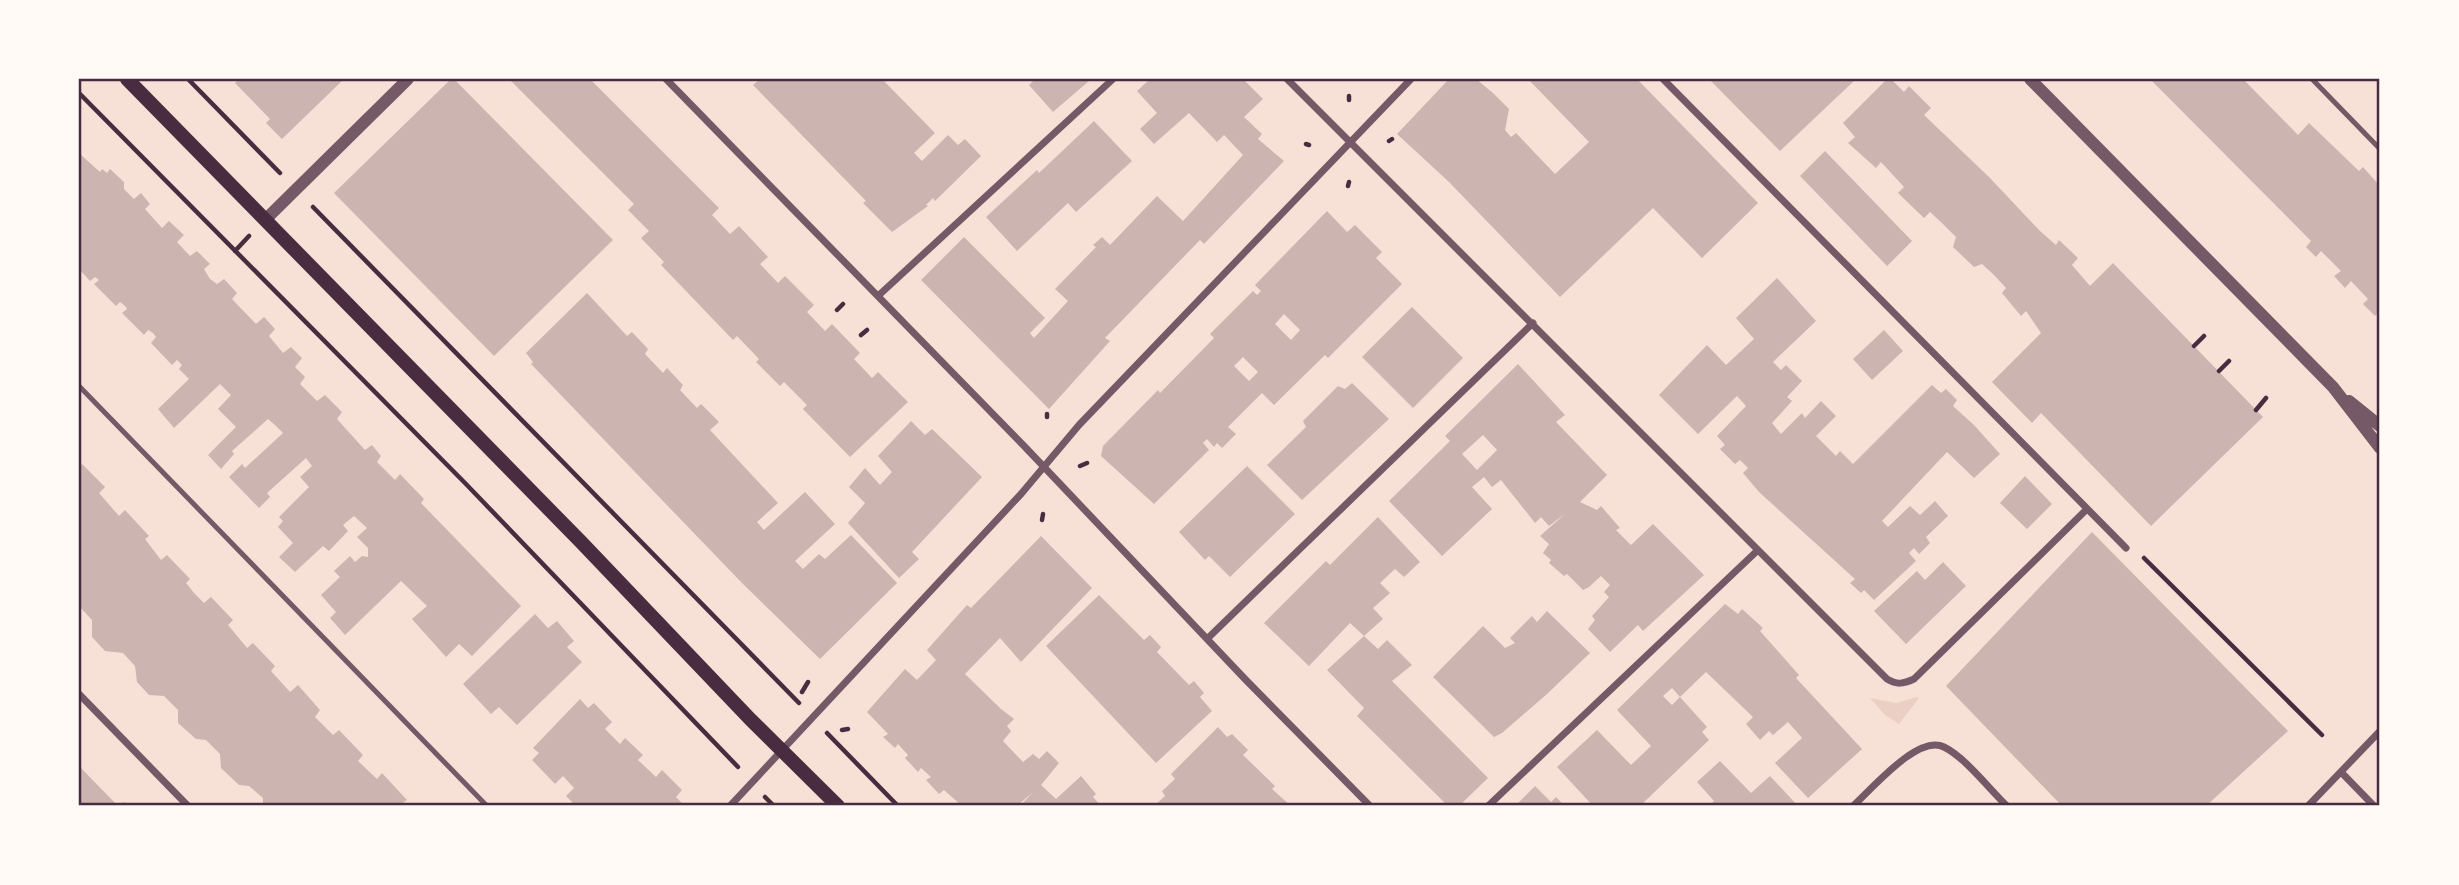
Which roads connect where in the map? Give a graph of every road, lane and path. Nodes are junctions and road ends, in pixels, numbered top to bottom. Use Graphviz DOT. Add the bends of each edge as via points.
graph roads {
  1 [pos="127,79"];
  2 [pos="188,79"];
  3 [pos="408,79"];
  4 [pos="666,79"];
  5 [pos="1113,79"];
  6 [pos="1287,79"];
  7 [pos="1411,79"];
  8 [pos="1663,79"];
  9 [pos="2030,79"];
  10 [pos="2312,79"];
  11 [pos="79,93"];
  12 [pos="1351,142"];
  13 [pos="2380,149"];
  14 [pos="281,174"];
  15 [pos="310,204"];
  16 [pos="266,219"];
  17 [pos="878,296"];
  18 [pos="843,304"];
  19 [pos="836,310"];
  20 [pos="1533,323"];
  21 [pos="867,330"];
  22 [pos="861,335"];
  23 [pos="2204,336"];
  24 [pos="2194,346"];
  25 [pos="2229,361"];
  26 [pos="2218,371"];
  27 [pos="79,386"];
  28 [pos="2333,387"];
  29 [pos="2266,398"];
  30 [pos="2256,410"];
  31 [pos="2380,426"];
  32 [pos="2378,441"];
  33 [pos="1087,463"];
  34 [pos="1080,466"];
  35 [pos="1044,467"];
  36 [pos="2087,509"];
  37 [pos="1043,514"];
  38 [pos="1042,520"];
  39 [pos="2126,548"];
  40 [pos="1758,550"];
  41 [pos="2140,554"];
  42 [pos="1207,639"];
  43 [pos="808,682"];
  44 [pos="802,692"];
  45 [pos="79,694"];
  46 [pos="798,702"];
  47 [pos="2380,731"];
  48 [pos="831,736"];
  49 [pos="2322,736"];
  50 [pos="782,751"];
  51 [pos="739,768"];
  52 [pos="2341,772"];
  53 [pos="769,800"];
  54 [pos="188,806"];
  55 [pos="487,806"];
  56 [pos="730,806"];
  57 [pos="775,806"];
  58 [pos="838,806"];
  59 [pos="898,806"];
  60 [pos="1370,806"];
  61 [pos="1488,806"];
  62 [pos="1853,806"];
  63 [pos="2007,806"];
  64 [pos="2308,806"];
  65 [pos="2374,806"];
  1 -- 16 [label="main road"];
  2 -- 14 [label="path"];
  3 -- 16 [label="street"];
  4 -- 17 [label="street"];
  5 -- 17 [label="street"];
  6 -- 12 [label="street"];
  7 -- 12 [label="street"];
  8 -- 36 [label="street"];
  9 -- 28 [label="street"];
  10 -- 13 [label="lane"];
  11 -- 51 [label="path"];
  12 -- 20 [label="street"];
  12 -- 35 [label="street"];
  15 -- 46 [label="path"];
  16 -- 50 [label="main road"];
  17 -- 35 [label="street"];
  18 -- 19 [label="path"];
  20 -- 40 [label="street"];
  20 -- 42 [label="street"];
  21 -- 22 [label="path"];
  23 -- 24 [label="path"];
  25 -- 26 [label="path"];
  27 -- 55 [label="lane"];
  28 -- 31 [label="street"];
  28 -- 32 [label="street"];
  29 -- 30 [label="path"];
  33 -- 34 [label="path"];
  35 -- 42 [label="street"];
  35 -- 50 [label="street"];
  36 -- 39 [label="street"];
  36 -- 40 [label="street" via="1914,679 1901,684 1887,679"];
  37 -- 38 [label="path"];
  40 -- 61 [label="street"];
  41 -- 49 [label="path"];
  42 -- 60 [label="street"];
  43 -- 44 [label="path"];
  45 -- 54 [label="street"];
  47 -- 52 [label="street"];
  48 -- 59 [label="path"];
  50 -- 56 [label="street"];
  50 -- 58 [label="main road"];
  52 -- 64 [label="street"];
  52 -- 65 [label="street"];
  53 -- 57 [label="path"];
  62 -- 63 [label="street" via="1902,760 1930,744 1951,753"];
}
